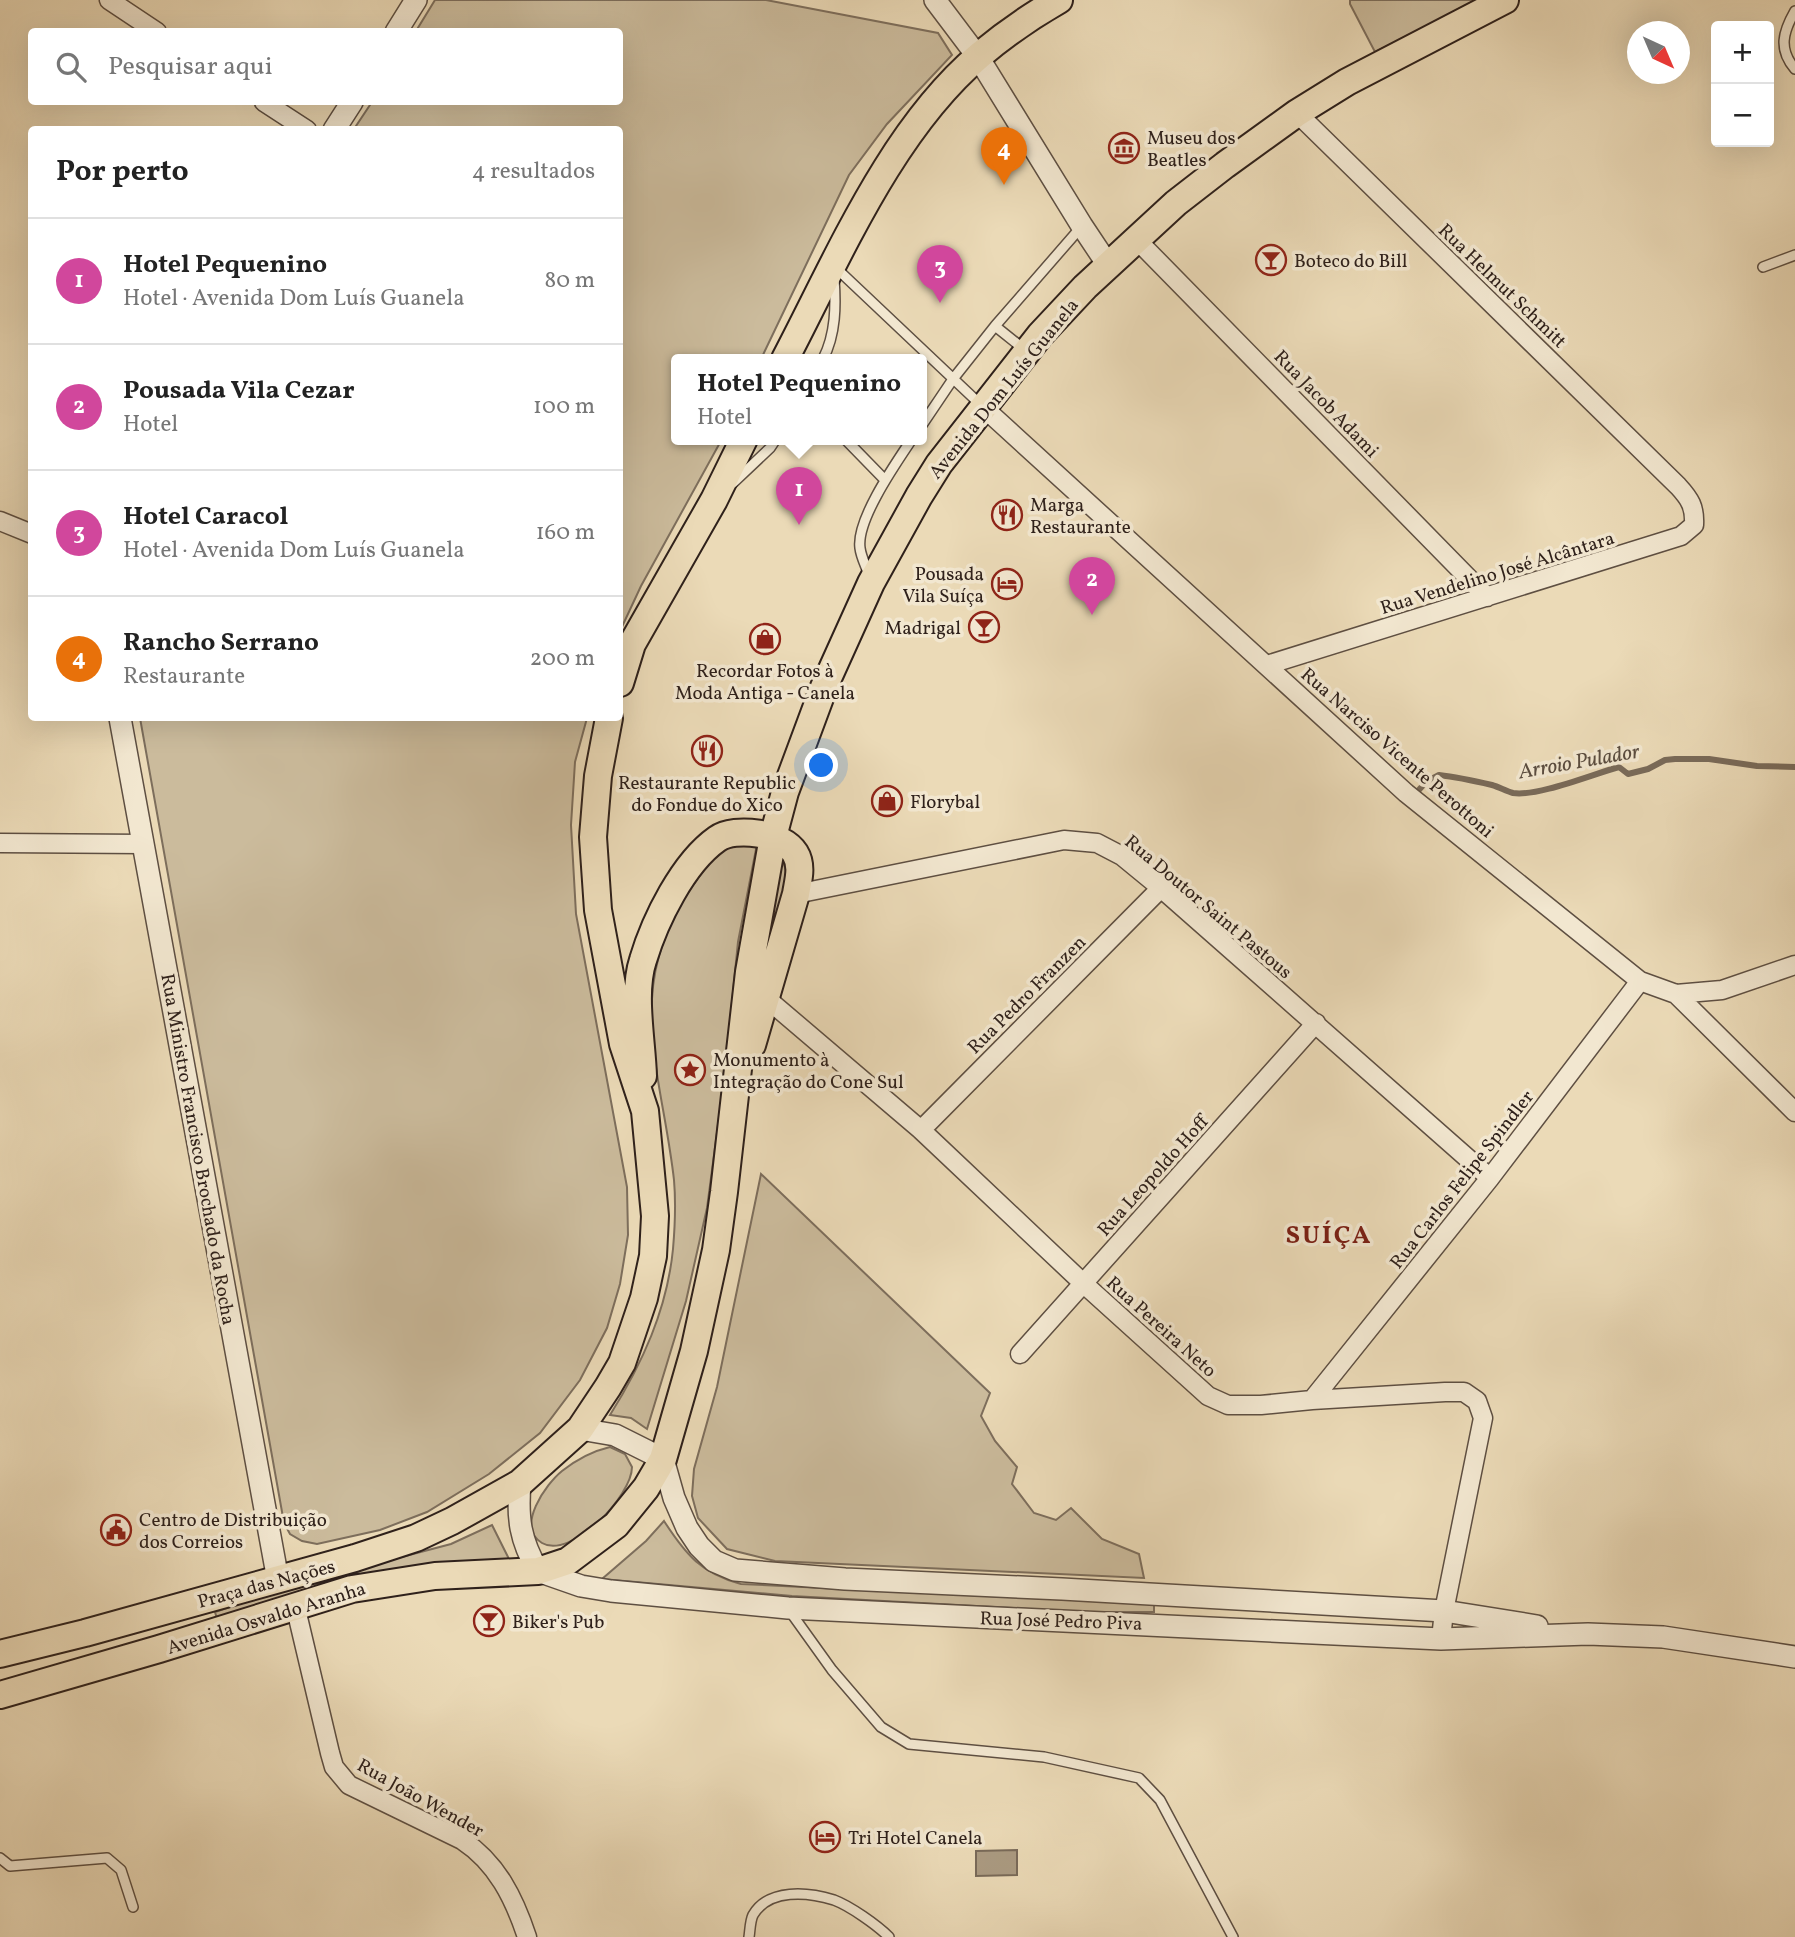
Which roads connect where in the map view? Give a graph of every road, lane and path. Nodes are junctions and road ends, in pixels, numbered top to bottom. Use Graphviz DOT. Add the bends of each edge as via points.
graph roads {
  1 [pos="109,0"];
  2 [pos="416,0"];
  3 [pos="935,0"];
  4 [pos="1059,0"];
  5 [pos="1505,0"];
  6 [pos="1795,11"];
  7 [pos="151,28"];
  8 [pos="398,28"];
  9 [pos="978,57"];
  10 [pos="1795,69"];
  11 [pos="269,105"];
  12 [pos="350,105"];
  13 [pos="1297,113"];
  14 [pos="301,126"];
  15 [pos="337,126"];
  16 [pos="1082,226"];
  17 [pos="1136,239"];
  18 [pos="1795,255"];
  19 [pos="834,265"];
  20 [pos="1108,265"];
  21 [pos="1763,267"];
  22 [pos="995,326"];
  23 [pos="1027,351"];
  24 [pos="788,354"];
  25 [pos="826,354"];
  26 [pos="927,354"];
  27 [pos="927,354"];
  28 [pos="953,379"];
  29 [pos="984,408"];
  30 [pos="927,418"];
  31 [pos="741,445"];
  32 [pos="772,445"];
  33 [pos="851,445"];
  34 [pos="908,445"];
  35 [pos="885,480"];
  36 [pos="1678,486"];
  37 [pos="714,500"];
  38 [pos="0,521"];
  39 [pos="28,532"];
  40 [pos="871,583"];
  41 [pos="1488,597"];
  42 [pos="1267,665"];
  43 [pos="623,672"];
  44 [pos="121,721"];
  45 [pos="608,721"];
  46 [pos="773,837"];
  47 [pos="0,843"];
  48 [pos="144,844"];
  49 [pos="1161,888"];
  50 [pos="796,894"];
  51 [pos="1795,965"];
  52 [pos="1640,981"];
  53 [pos="1676,994"];
  54 [pos="766,998"];
  55 [pos="1316,1023"];
  56 [pos="736,1097"];
  57 [pos="645,1111"];
  58 [pos="1795,1112"];
  59 [pos="921,1130"];
  60 [pos="1490,1178"];
  61 [pos="1084,1284"];
  62 [pos="1020,1354"];
  63 [pos="1312,1400"];
  64 [pos="580,1429"];
  65 [pos="663,1459"];
  66 [pos="520,1483"];
  67 [pos="538,1571"];
  68 [pos="278,1580"];
  69 [pos="295,1605"];
  70 [pos="788,1608"];
  71 [pos="1444,1611"];
  72 [pos="85,1633"];
  73 [pos="1588,1634"];
  74 [pos="1441,1639"];
  75 [pos="0,1654"];
  76 [pos="1794,1655"];
  77 [pos="0,1670"];
  78 [pos="0,1695"];
  79 [pos="0,1858"];
  80 [pos="133,1907"];
  81 [pos="527,1937"];
  82 [pos="749,1937"];
  83 [pos="889,1937"];
  84 [pos="1233,1937"];
  1 -- 7 [label="street"];
  2 -- 8 [label="street"];
  3 -- 9 [label="street"];
  4 -- 9 [label="main road"];
  5 -- 13 [label="main road, Avenida Dom Luís Guanela"];
  6 -- 10 [label="lane" via="1782,43 1786,59"];
  9 -- 16 [label="street"];
  9 -- 19 [label="main road" via="911,132 867,201"];
  11 -- 14 [label="street"];
  12 -- 15 [label="street"];
  13 -- 17 [label="main road, Avenida Dom Luís Guanela"];
  13 -- 36 [label="street, Rua Helmut Schmitt"];
  16 -- 20 [label="street"];
  16 -- 22 [label="lane"];
  17 -- 20 [label="main road, Avenida Dom Luís Guanela"];
  17 -- 41 [label="street, Rua Jacob Adami"];
  18 -- 21 [label="lane"];
  19 -- 24 [label="main road"];
  19 -- 25 [label="lane" via="836,311"];
  19 -- 27 [label="lane"];
  20 -- 23 [label="main road, Avenida Dom Luís Guanela"];
  22 -- 23 [label="lane"];
  22 -- 28 [label="lane"];
  23 -- 29 [label="main road, Avenida Dom Luís Guanela"];
  26 -- 28 [label="lane"];
  28 -- 29 [label="lane"];
  28 -- 30 [label="lane"];
  29 -- 40 [label="main road, Avenida Dom Luís Guanela" via="939,464"];
  29 -- 42 [label="street, Rua Narciso Vicente Perottoni"];
  31 -- 37 [label="main road"];
  32 -- 37 [label="lane"];
  33 -- 35 [label="lane"];
  34 -- 35 [label="lane"];
  35 -- 40 [label="lane" via="861,530 860,547"];
  36 -- 41 [label="street, Rua Vendelino José Alcântara" via="1695,511 1694,525 1681,536"];
  37 -- 43 [label="main road" via="632,644"];
  38 -- 39 [label="street"];
  40 -- 46 [label="main road, Avenida Dom Luís Guanela" via="824,687"];
  41 -- 42 [label="street, Rua Vendelino José Alcântara"];
  42 -- 52 [label="street, Rua Narciso Vicente Perottoni" via="1406,793"];
  44 -- 48 [label="street, Rua Ministro Francisco Brochado da Rocha"];
  45 -- 57 [label="main road" via="593,837 598,910 623,1044"];
  46 -- 50 [label="main road" via="796,854 800,870"];
  46 -- 56 [label="main road, Avenida Dom Luís Guanela" via="749,972"];
  46 -- 57 [label="main road" via="737,832 719,838 678,884 657,921 642,962 638,990"];
  47 -- 48 [label="street"];
  48 -- 68 [label="street, Rua Ministro Francisco Brochado da Rocha"];
  49 -- 50 [label="street, Rua Doutor Saint Pastous" via="1106,848 1064,841"];
  49 -- 55 [label="street, Rua Doutor Saint Pastous"];
  49 -- 59 [label="street, Rua Pedro Franzen"];
  50 -- 54 [label="main road"];
  51 -- 53 [label="street" via="1722,990"];
  52 -- 53 [label="street, Rua Narciso Vicente Perottoni"];
  52 -- 60 [label="street, Rua Carlos Felipe Spindler"];
  53 -- 58 [label="street, Rua Narciso Vicente Perottoni"];
  54 -- 56 [label="main road"];
  54 -- 59 [label="street, Rua Pereira Neto"];
  55 -- 60 [label="street, Rua Doutor Saint Pastous"];
  55 -- 61 [label="street, Rua Leopoldo Hoff"];
  56 -- 65 [label="main road, Avenida Dom Luís Guanela" via="716,1250 694,1351"];
  57 -- 64 [label="main road" via="655,1216 653,1256 635,1331 622,1363"];
  59 -- 61 [label="street, Rua Pereira Neto"];
  60 -- 63 [label="street, Rua Carlos Felipe Spindler"];
  61 -- 62 [label="street, Rua Leopoldo Hoff"];
  61 -- 63 [label="street, Rua Pereira Neto" via="1208,1396 1228,1405"];
  63 -- 71 [label="street, Rua Pereira Neto" via="1464,1392 1477,1401 1483,1418 1479,1446"];
  64 -- 65 [label="street" via="615,1435"];
  64 -- 66 [label="main road"];
  65 -- 67 [label="main road, Avenida Dom Luís Guanela" via="616,1525 568,1561"];
  65 -- 71 [label="street, Rua José Pedro Piva" via="687,1528 714,1561 735,1570"];
  66 -- 67 [label="street" via="522,1536"];
  66 -- 68 [label="main road, Praça das Nações" via="416,1538"];
  67 -- 69 [label="main road, Avenida Osvaldo Aranha" via="397,1580"];
  67 -- 70 [label="street, Rua José Pedro Piva" via="611,1591"];
  68 -- 72 [label="main road, Praça das Nações"];
  69 -- 78 [label="main road, Avenida Osvaldo Aranha"];
  69 -- 81 [label="street, Rua João Wender" via="334,1767 365,1795 477,1850 509,1892"];
  70 -- 74 [label="street, Rua José Pedro Piva"];
  70 -- 84 [label="lane" via="832,1670 881,1727 909,1744 1044,1758 1139,1778 1160,1800"];
  71 -- 73 [label="street, Rua José Pedro Piva"];
  71 -- 74 [label="street, Rua Pereira Neto"];
  72 -- 75 [label="main road, Praça das Nações"];
  72 -- 77 [label="main road"];
  73 -- 74 [label="street, Rua José Pedro Piva"];
  73 -- 76 [label="street, Rua José Pedro Piva" via="1663,1637"];
  79 -- 80 [label="lane" via="10,1866 107,1858 121,1870"];
  82 -- 83 [label="lane" via="753,1915 773,1896 796,1894 835,1901"];
}
